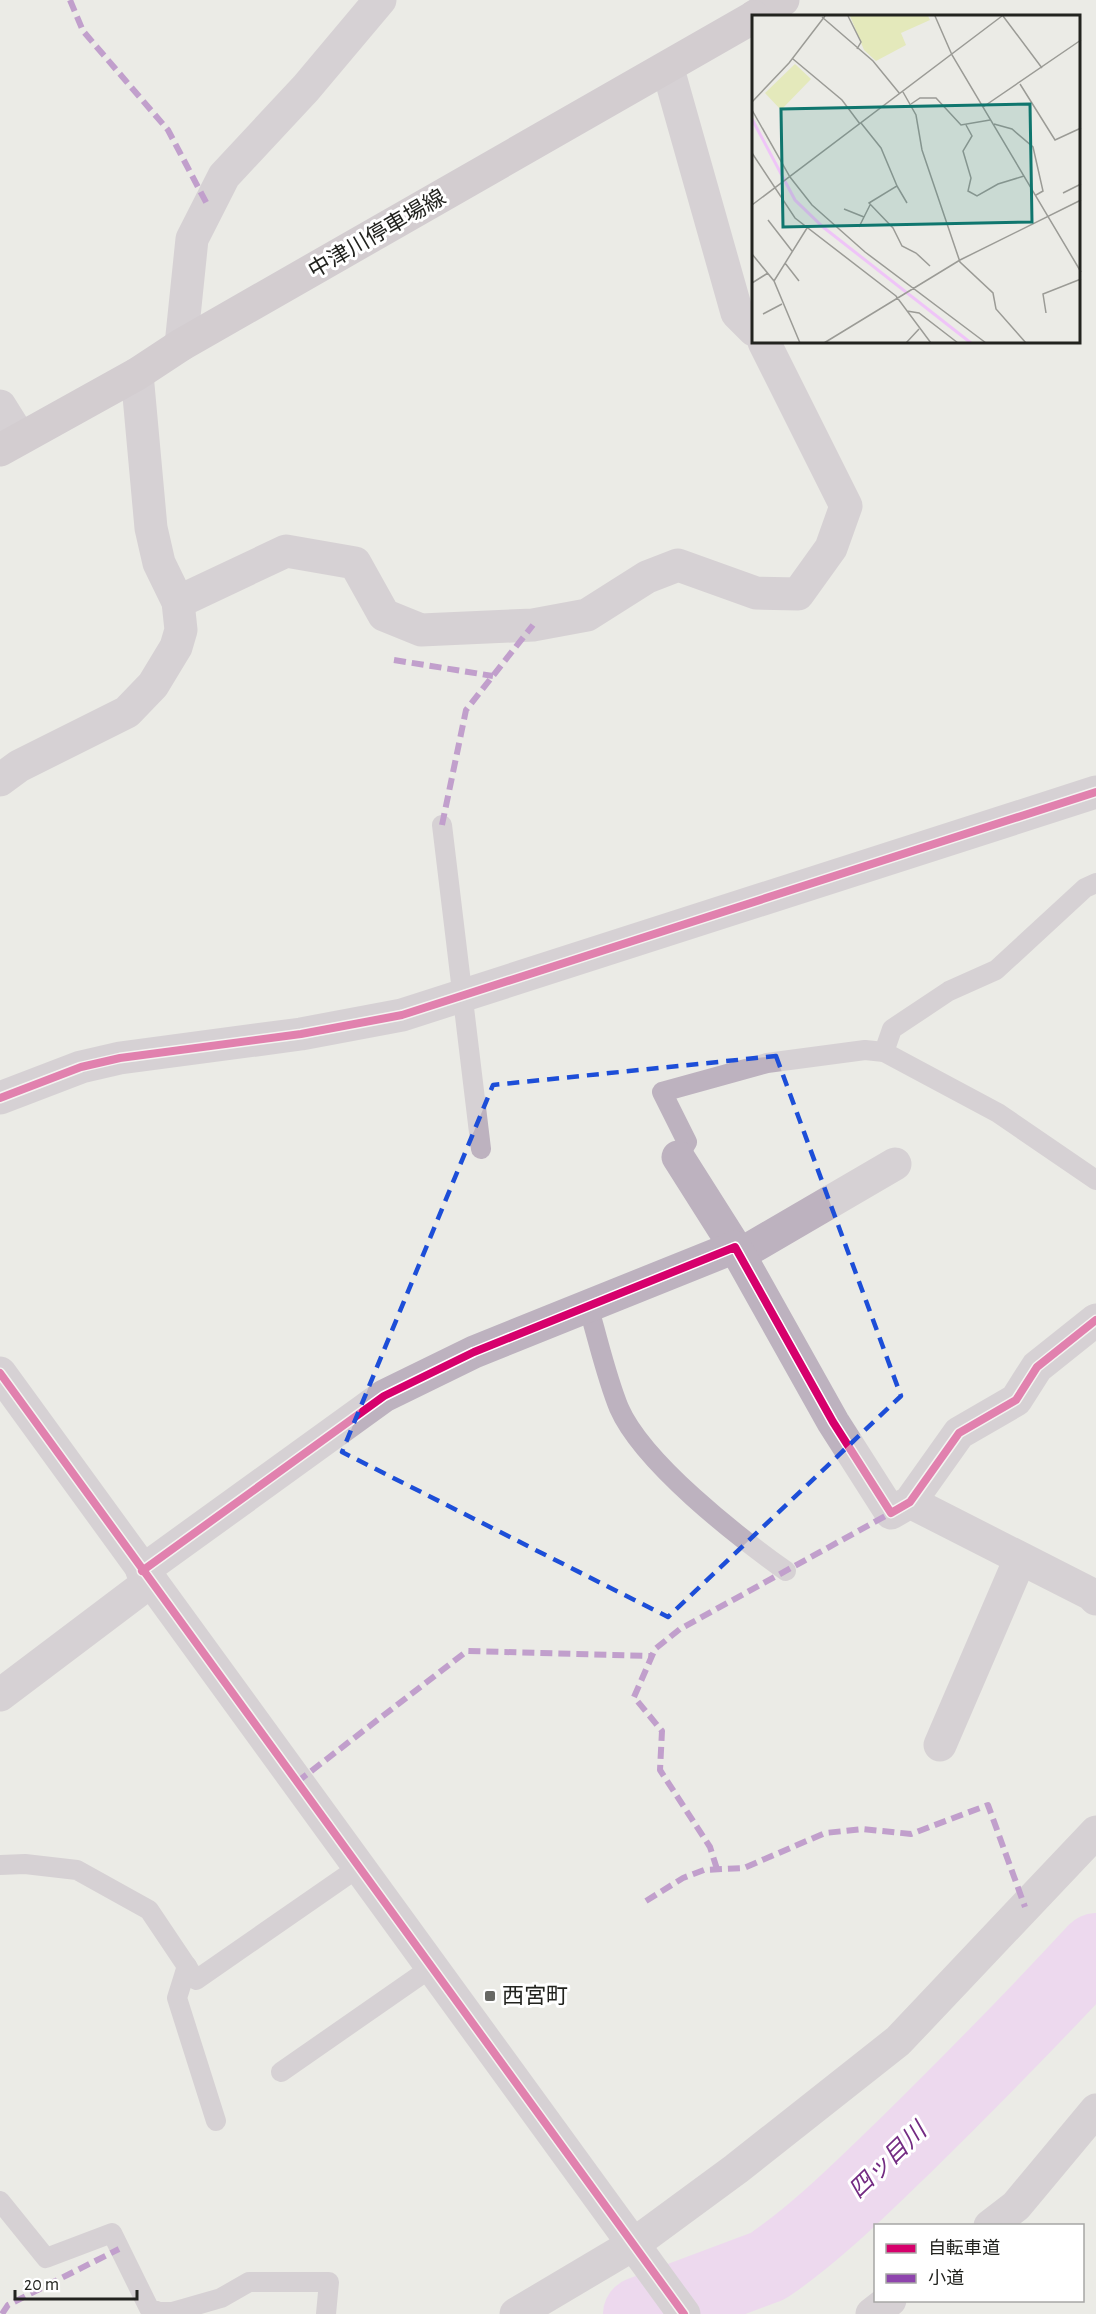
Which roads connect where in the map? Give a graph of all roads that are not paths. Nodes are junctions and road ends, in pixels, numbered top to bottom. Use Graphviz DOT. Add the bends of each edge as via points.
graph roads {
  1 [pos="380,0"];
  2 [pos="783,0"];
  3 [pos="758,15"];
  4 [pos="752,19"];
  5 [pos="668,69"];
  6 [pos="752,328"];
  7 [pos="765,344"];
  8 [pos="181,345"];
  9 [pos="137,374"];
  10 [pos="0,406"];
  11 [pos="10,444"];
  12 [pos="178,602"];
  13 [pos="0,780"];
  14 [pos="1096,792"];
  15 [pos="442,825"];
  16 [pos="1096,883"];
  17 [pos="464,995"];
  18 [pos="884,1052"];
  19 [pos="0,1098"];
  20 [pos="481,1149"];
  21 [pos="678,1157"];
  22 [pos="895,1164"];
  23 [pos="1096,1180"];
  24 [pos="737,1251"];
  25 [pos="588,1306"];
  26 [pos="1096,1320"];
  27 [pos="0,1373"];
  28 [pos="910,1502"];
  29 [pos="1020,1559"];
  30 [pos="786,1571"];
  31 [pos="146,1576"];
  32 [pos="1096,1599"];
  33 [pos="0,1695"];
  34 [pos="940,1745"];
  35 [pos="1096,1832"];
  36 [pos="0,1865"];
  37 [pos="359,1867"];
  38 [pos="187,1966"];
  39 [pos="432,1967"];
  40 [pos="281,2072"];
  41 [pos="1096,2110"];
  42 [pos="216,2121"];
  43 [pos="0,2201"];
  44 [pos="993,2224"];
  45 [pos="642,2256"];
  46 [pos="889,2302"];
  47 [pos="326,2314"];
  48 [pos="516,2314"];
  49 [pos="684,2314"];
  50 [pos="872,2314"];
  1 -- 8 [label="street" via="224,176 192,240"];
  2 -- 3 [label="main road, 中津川停車場線"];
  4 -- 5 [label="main road, 中津川停車場線"];
  5 -- 6 [label="street" via="737,313"];
  5 -- 8 [label="main road, 中津川停車場線"];
  7 -- 12 [label="street" via="846,506 831,548 798,594 756,593 678,565 647,577 587,615 533,625 421,630 384,615 355,563 286,551"];
  8 -- 9 [label="main road, 中津川停車場線"];
  9 -- 11 [label="main road, 中津川停車場線"];
  9 -- 12 [label="street" via="151,528 159,563"];
  10 -- 11 [label="street"];
  12 -- 13 [label="street" via="181,630 176,647 153,685 127,712 19,766"];
  14 -- 17 [label="street"];
  15 -- 17 [label="lane"];
  16 -- 18 [label="lane" via="1085,888 996,970 949,991 892,1029"];
  17 -- 19 [label="street" via="391,1017 90,1065"];
  17 -- 20 [label="lane"];
  18 -- 21 [label="lane" via="866,1050 767,1063 662,1092 687,1142"];
  18 -- 23 [label="lane" via="998,1113"];
  21 -- 24 [label="street"];
  22 -- 24 [label="street"];
  24 -- 25 [label="street"];
  24 -- 28 [label="street" via="833,1422 891,1513"];
  25 -- 30 [label="lane" via="619,1408 633,1434 737,1535"];
  25 -- 31 [label="street" via="474,1352 384,1396"];
  26 -- 28 [label="street" via="1037,1367 1016,1400 959,1433"];
  27 -- 31 [label="street"];
  28 -- 29 [label="street"];
  29 -- 32 [label="street"];
  29 -- 34 [label="street"];
  31 -- 33 [label="street"];
  31 -- 37 [label="street"];
  35 -- 45 [label="street" via="898,2041 736,2169"];
  36 -- 38 [label="lane" via="25,1863 77,1870 149,1911"];
  37 -- 38 [label="lane" via="196,1980"];
  37 -- 39 [label="street"];
  38 -- 42 [label="lane" via="177,1998"];
  39 -- 40 [label="lane"];
  39 -- 45 [label="street"];
  41 -- 44 [label="street" via="1016,2206"];
  43 -- 47 [label="lane" via="46,2258 112,2233 149,2308 159,2312 221,2298 249,2282 328,2282"];
  45 -- 48 [label="street"];
  45 -- 49 [label="street"];
  46 -- 50 [label="street"];
}
